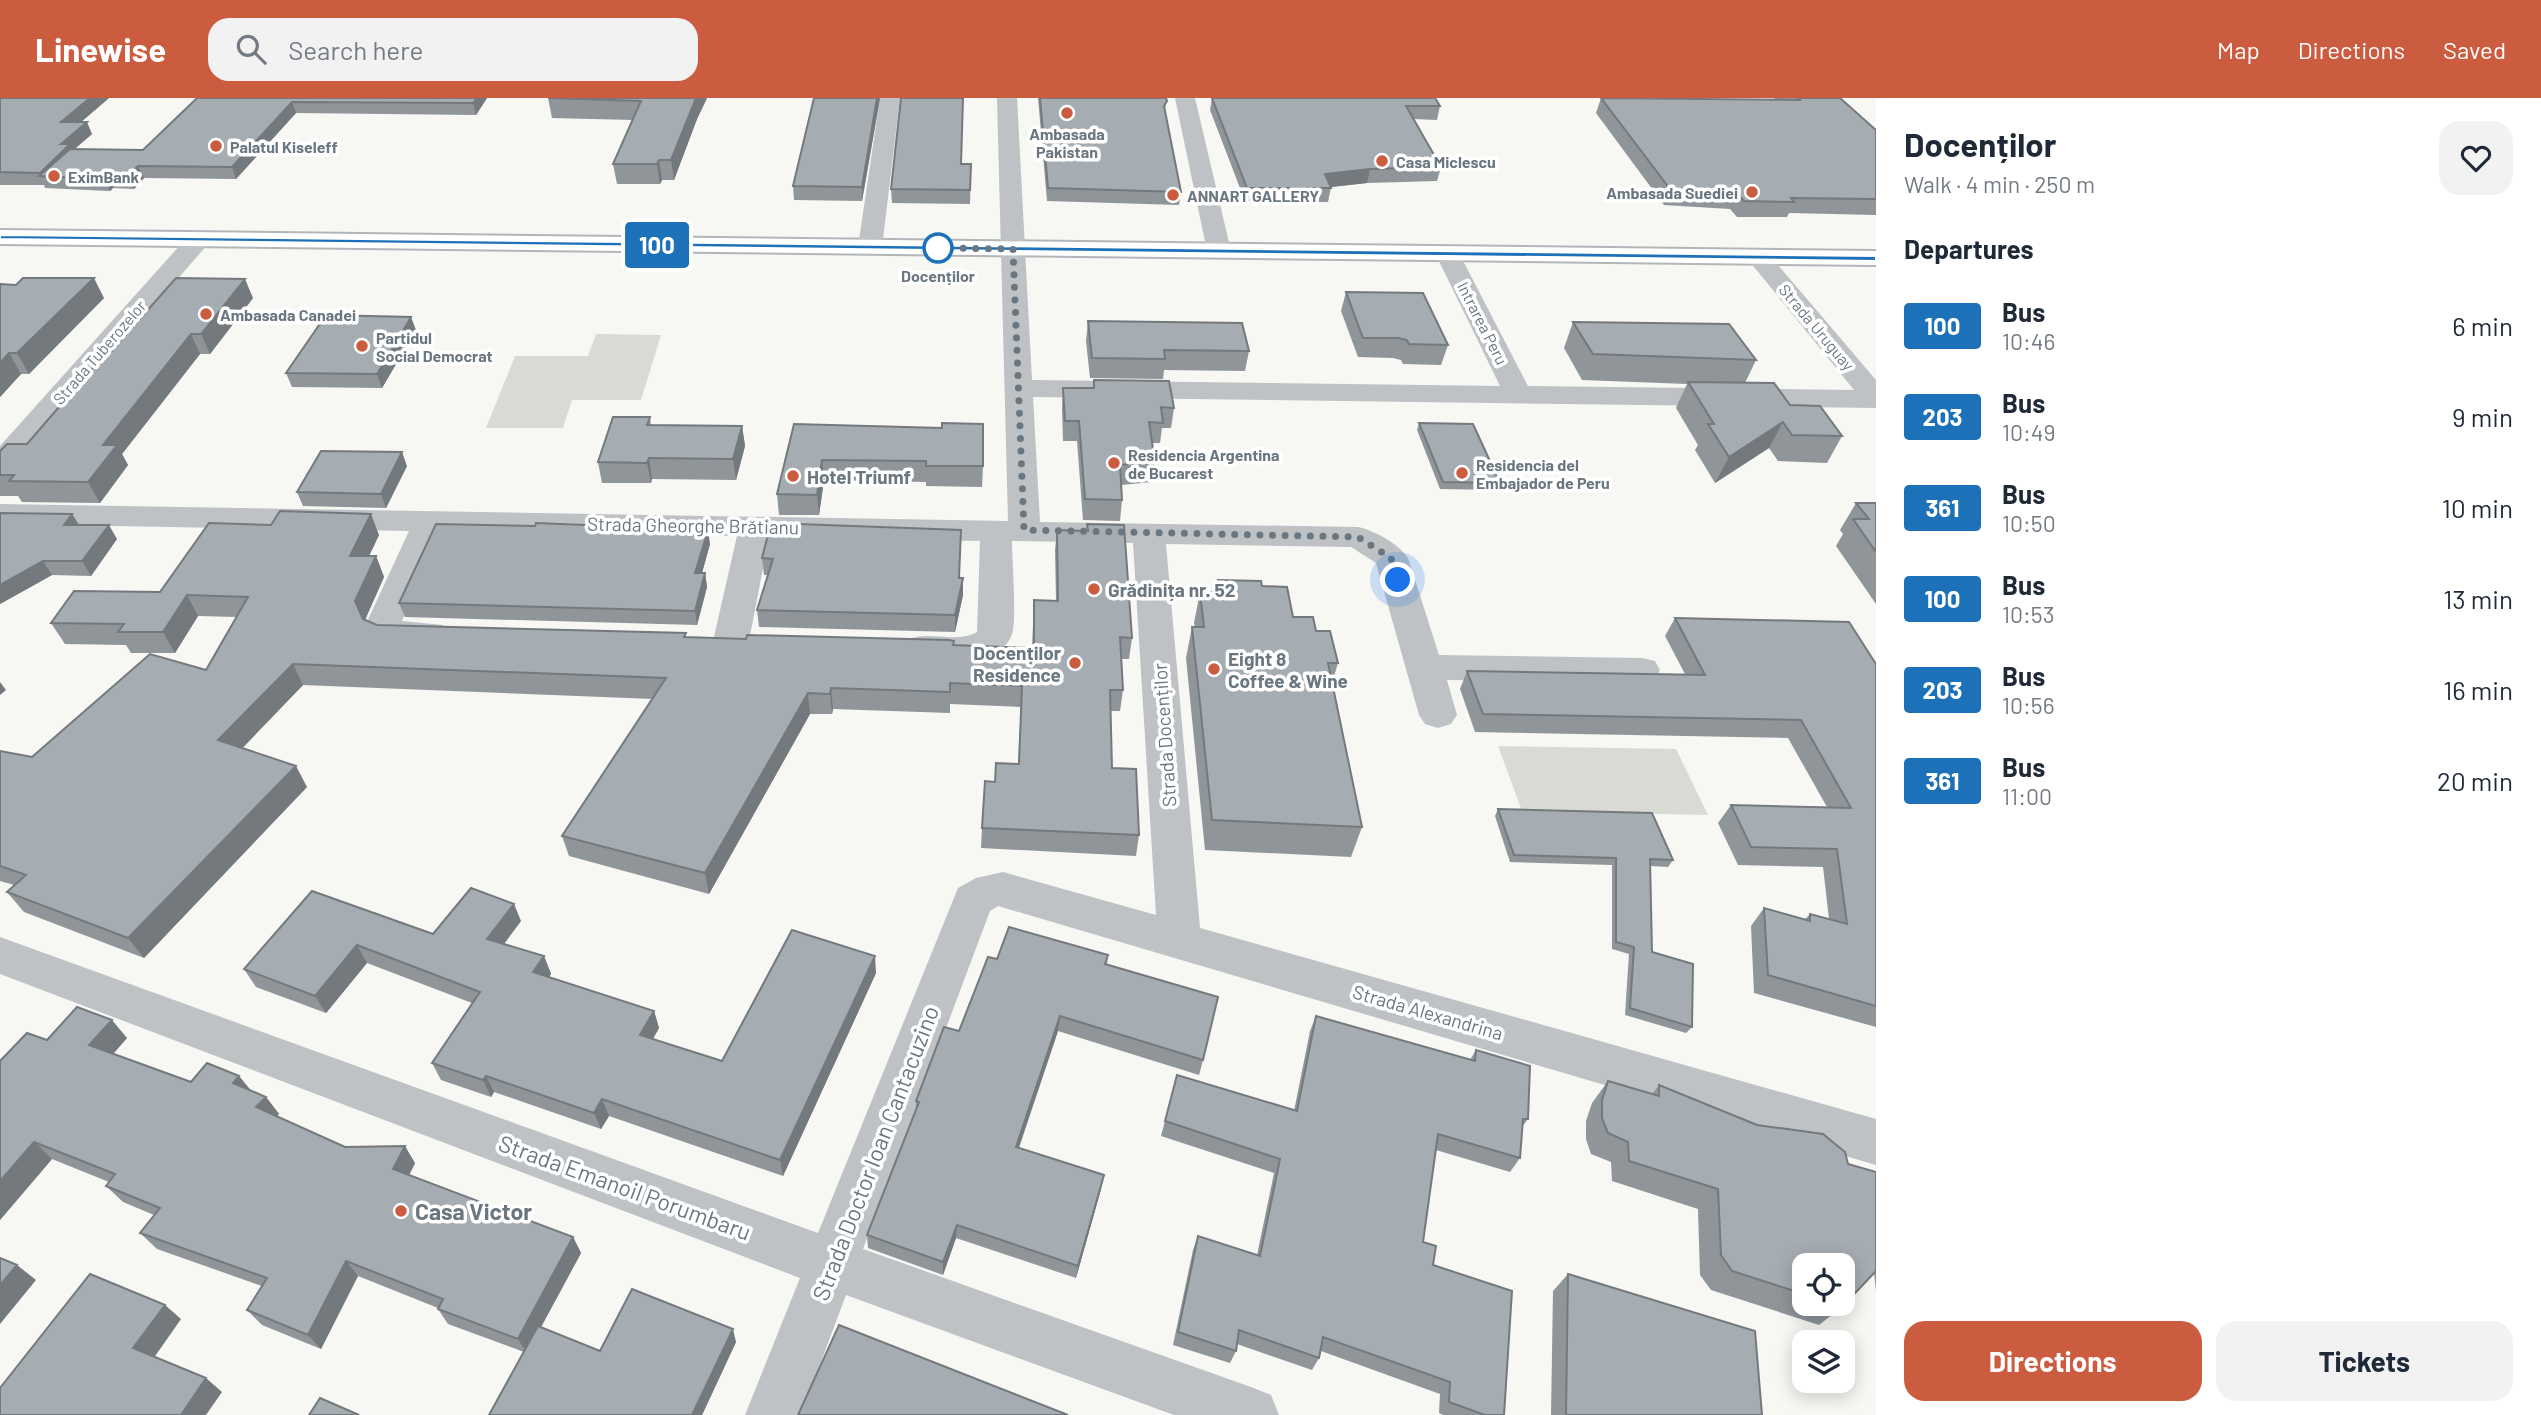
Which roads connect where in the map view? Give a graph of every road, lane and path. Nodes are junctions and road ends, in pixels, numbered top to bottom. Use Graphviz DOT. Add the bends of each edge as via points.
graph roads {
  1 [pos="890,98"];
  2 [pos="1007,98"];
  3 [pos="1185,98"];
  4 [pos="0,237"];
  5 [pos="199,239"];
  6 [pos="870,247"];
  7 [pos="1013,249"];
  8 [pos="1219,251"];
  9 [pos="1447,253"];
  10 [pos="1758,257"];
  11 [pos="1876,258"];
  12 [pos="1018,388"];
  13 [pos="1518,394"];
  14 [pos="1876,398"];
  15 [pos="0,464"];
  16 [pos="0,513"];
  17 [pos="430,520"];
  18 [pos="755,526"];
  19 [pos="1010,530"];
  20 [pos="1149,532"];
  21 [pos="460,634"];
  22 [pos="731,641"];
  23 [pos="894,645"];
  24 [pos="1425,667"];
  25 [pos="1643,670"];
  26 [pos="1438,715"];
  27 [pos="980,894"];
  28 [pos="1179,939"];
  29 [pos="0,955"];
  30 [pos="1876,1142"];
  31 [pos="832,1264"];
  32 [pos="773,1415"];
  33 [pos="1251,1415"];
  1 -- 6 [label="street"];
  2 -- 7 [label="street"];
  3 -- 8 [label="street"];
  4 -- 5 [label="main road"];
  5 -- 6 [label="main road"];
  5 -- 15 [label="street, Strada Tuberozelor"];
  6 -- 7 [label="main road"];
  7 -- 8 [label="main road"];
  7 -- 12 [label="street"];
  8 -- 9 [label="main road"];
  9 -- 10 [label="main road"];
  9 -- 13 [label="street, Intrarea Peru"];
  10 -- 11 [label="main road"];
  10 -- 14 [label="street, Strada Uruguay"];
  12 -- 13 [label="street"];
  12 -- 19 [label="street"];
  13 -- 14 [label="street"];
  16 -- 17 [label="street, Strada Gheorghe Brătianu"];
  17 -- 18 [label="street, Strada Gheorghe Brătianu"];
  17 -- 21 [label="street" via="382,626 392,632"];
  18 -- 19 [label="street, Strada Gheorghe Brătianu"];
  18 -- 22 [label="street"];
  19 -- 20 [label="street, Strada Gheorghe Brătianu"];
  19 -- 23 [label="street" via="992,640 976,647"];
  20 -- 24 [label="street, Strada Gheorghe Brătianu" via="1358,537 1391,558"];
  20 -- 28 [label="street, Strada Docenților"];
  24 -- 25 [label="street"];
  24 -- 26 [label="street, Strada Gheorghe Brătianu"];
  27 -- 28 [label="street, Strada Alexandrina" via="1003,889"];
  27 -- 31 [label="street, Strada Doctor Ioan Cantacuzino" via="973,900"];
  28 -- 30 [label="street, Strada Alexandrina"];
  29 -- 31 [label="street, Strada Emanoil Porumbaru"];
  31 -- 32 [label="street, Strada Doctor Ioan Cantacuzino"];
  31 -- 33 [label="street, Strada Emanoil Porumbaru"];
}
